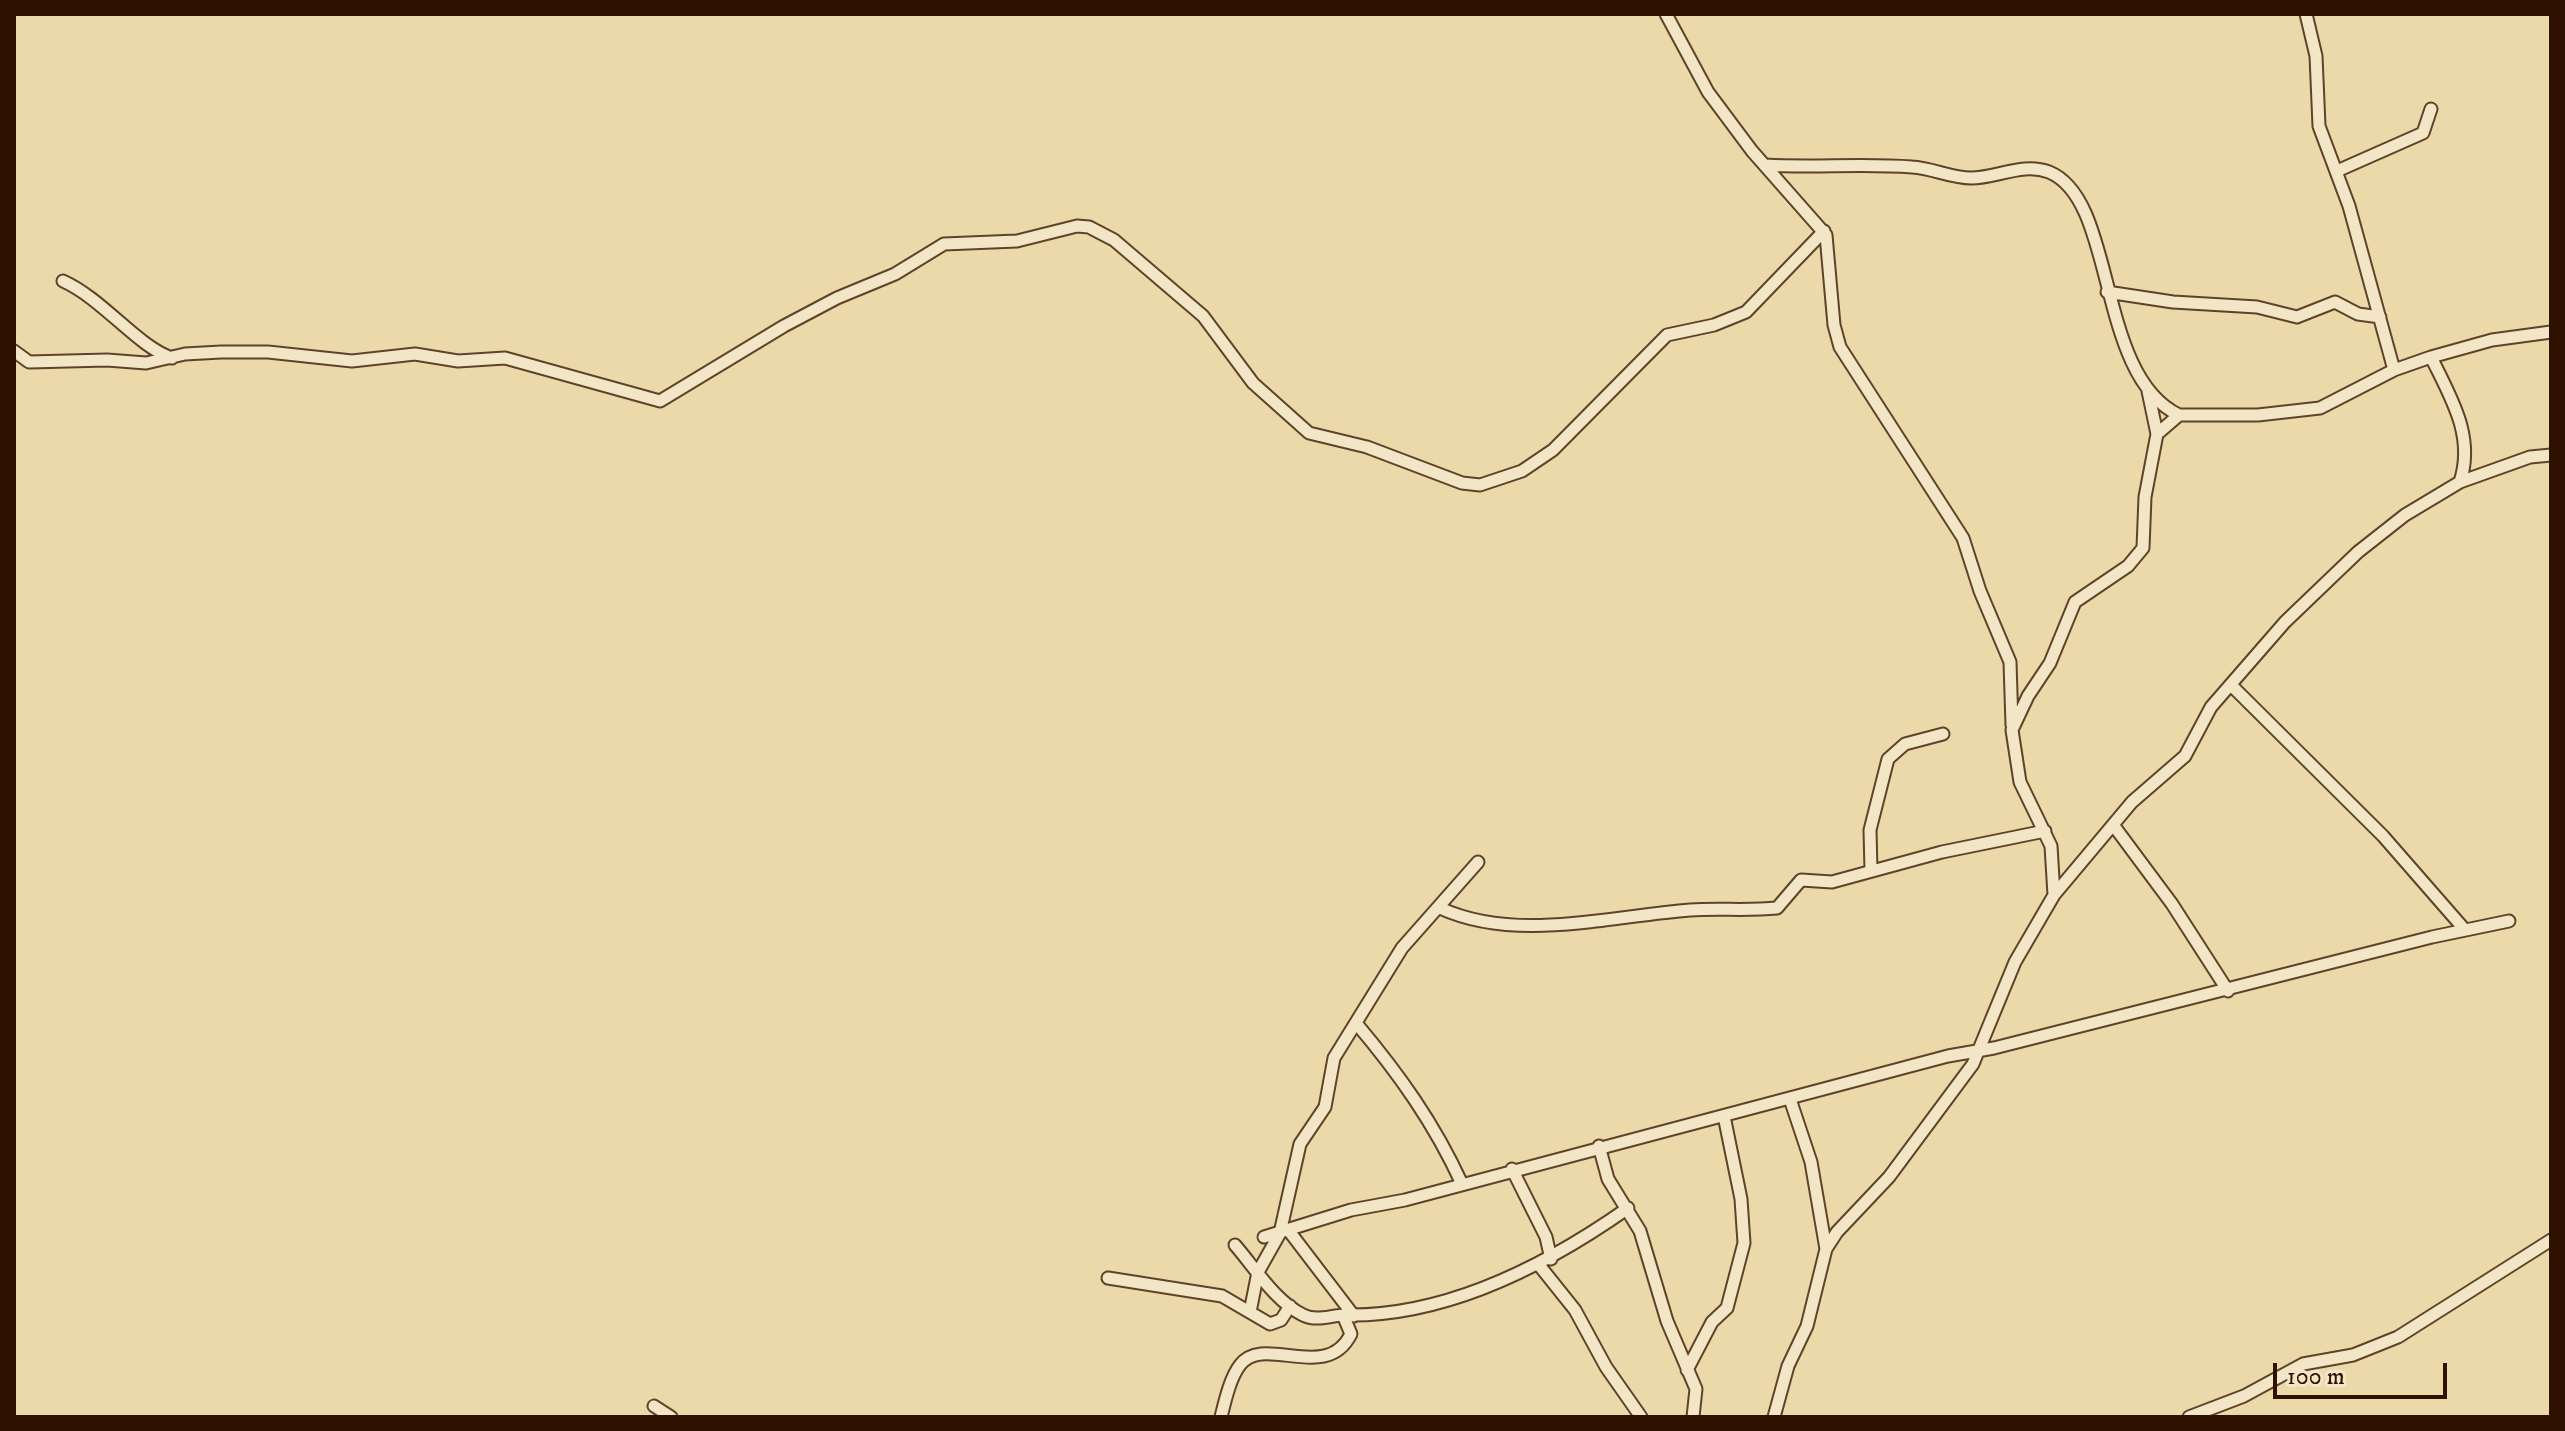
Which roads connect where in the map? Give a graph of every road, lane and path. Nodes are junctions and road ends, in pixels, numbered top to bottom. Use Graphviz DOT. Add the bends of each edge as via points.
graph roads {
  1 [pos="1666,14"];
  2 [pos="2306,14"];
  3 [pos="2431,109"];
  4 [pos="1766,165"];
  5 [pos="2337,171"];
  6 [pos="1824,231"];
  7 [pos="63,281"];
  8 [pos="2107,292"];
  9 [pos="2380,317"];
  10 [pos="2551,332"];
  11 [pos="14,351"];
  12 [pos="2431,357"];
  13 [pos="172,358"];
  14 [pos="2394,370"];
  15 [pos="2148,389"];
  16 [pos="2179,415"];
  17 [pos="2157,434"];
  18 [pos="2551,455"];
  19 [pos="2460,482"];
  20 [pos="2231,685"];
  21 [pos="2012,730"];
  22 [pos="1943,734"];
  23 [pos="2114,826"];
  24 [pos="2045,831"];
  25 [pos="1478,862"];
  26 [pos="1871,870"];
  27 [pos="2054,895"];
  28 [pos="1440,908"];
  29 [pos="2509,921"];
  30 [pos="2465,930"];
  31 [pos="2228,991"];
  32 [pos="1356,1023"];
  33 [pos="1979,1050"];
  34 [pos="1790,1099"];
  35 [pos="1724,1116"];
  36 [pos="1599,1146"];
  37 [pos="1512,1169"];
  38 [pos="1462,1184"];
  39 [pos="1628,1208"];
  40 [pos="1285,1232"];
  41 [pos="1264,1237"];
  42 [pos="2551,1240"];
  43 [pos="1235,1245"];
  44 [pos="1826,1249"];
  45 [pos="1551,1259"];
  46 [pos="1539,1265"];
  47 [pos="1258,1272"];
  48 [pos="1108,1278"];
  49 [pos="1290,1306"];
  50 [pos="1250,1312"];
  51 [pos="1348,1315"];
  52 [pos="1687,1370"];
  53 [pos="654,1406"];
  54 [pos="671,1417"];
  55 [pos="1221,1417"];
  56 [pos="1641,1417"];
  57 [pos="1693,1417"];
  58 [pos="1774,1417"];
  59 [pos="2189,1417"];
  1 -- 4 [label="street" via="1708,92"];
  2 -- 5 [label="street" via="2316,56 2319,126"];
  3 -- 5 [label="street" via="2423,133"];
  4 -- 6 [label="street"];
  4 -- 8 [label="street" via="1915,167 1971,178 2021,169 2048,172 2080,198"];
  5 -- 9 [label="street"];
  6 -- 13 [label="street" via="1744,313 1667,335 1545,456 1522,471 1480,485 1309,433 1253,383 1203,316 1114,240 1077,226 1017,241 944,244 895,274 784,326 660,401 505,358 458,361 415,354 352,361 268,352"];
  6 -- 21 [label="street" via="1840,347 1959,529 2008,658"];
  7 -- 13 [label="street" via="91,295 154,350"];
  8 -- 9 [label="street" via="2257,307 2297,317 2335,302 2358,314"];
  8 -- 15 [label="street"];
  9 -- 14 [label="street"];
  10 -- 12 [label="street" via="2492,340"];
  11 -- 13 [label="street" via="29,362 146,363"];
  12 -- 14 [label="street"];
  12 -- 19 [label="street" via="2464,432 2467,456"];
  14 -- 16 [label="street" via="2306,411"];
  15 -- 16 [label="street"];
  15 -- 17 [label="street"];
  16 -- 17 [label="street"];
  17 -- 21 [label="street" via="2145,497 2143,548 2128,566 2075,602 2050,663"];
  18 -- 19 [label="street" via="2530,457"];
  19 -- 20 [label="street" via="2358,552 2301,604"];
  20 -- 23 [label="street" via="2211,707 2185,756 2132,802"];
  20 -- 30 [label="street" via="2383,836"];
  21 -- 24 [label="street" via="2020,782"];
  22 -- 26 [label="street" via="1905,744 1888,759 1870,830"];
  23 -- 27 [label="street"];
  23 -- 31 [label="street"];
  24 -- 26 [label="street"];
  24 -- 27 [label="street"];
  25 -- 28 [label="street"];
  26 -- 28 [label="street" via="1832,882 1801,880 1781,906 1759,910 1514,924 1466,920"];
  27 -- 33 [label="street" via="2015,962"];
  28 -- 32 [label="street" via="1402,948"];
  29 -- 30 [label="street"];
  30 -- 31 [label="street"];
  31 -- 33 [label="street"];
  32 -- 38 [label="street" via="1416,1097"];
  32 -- 40 [label="street" via="1331,1065 1325,1107 1300,1144"];
  33 -- 34 [label="street"];
  33 -- 44 [label="street" via="1889,1177"];
  34 -- 35 [label="street"];
  34 -- 44 [label="street" via="1811,1162"];
  35 -- 36 [label="street"];
  35 -- 52 [label="street" via="1744,1243 1727,1308 1712,1322"];
  36 -- 37 [label="street"];
  36 -- 39 [label="street" via="1608,1179"];
  37 -- 38 [label="street"];
  37 -- 45 [label="street" via="1546,1237"];
  38 -- 40 [label="street"];
  39 -- 45 [label="street"];
  39 -- 52 [label="street"];
  40 -- 41 [label="street"];
  40 -- 47 [label="street"];
  40 -- 51 [label="street"];
  42 -- 59 [label="street" via="2398,1337 2353,1355 2303,1364 2244,1396"];
  43 -- 47 [label="street"];
  44 -- 58 [label="street" via="1807,1326 1788,1366"];
  45 -- 46 [label="street"];
  46 -- 51 [label="street" via="1409,1310"];
  46 -- 56 [label="street" via="1575,1310"];
  47 -- 49 [label="street"];
  47 -- 50 [label="street"];
  48 -- 50 [label="street" via="1209,1293"];
  49 -- 50 [label="street" via="1275,1324"];
  49 -- 51 [label="street" via="1312,1318"];
  51 -- 55 [label="street" via="1351,1334 1331,1355 1262,1355 1245,1360 1238,1366"];
  52 -- 57 [label="street" via="1696,1389"];
  53 -- 54 [label="street"];
}
